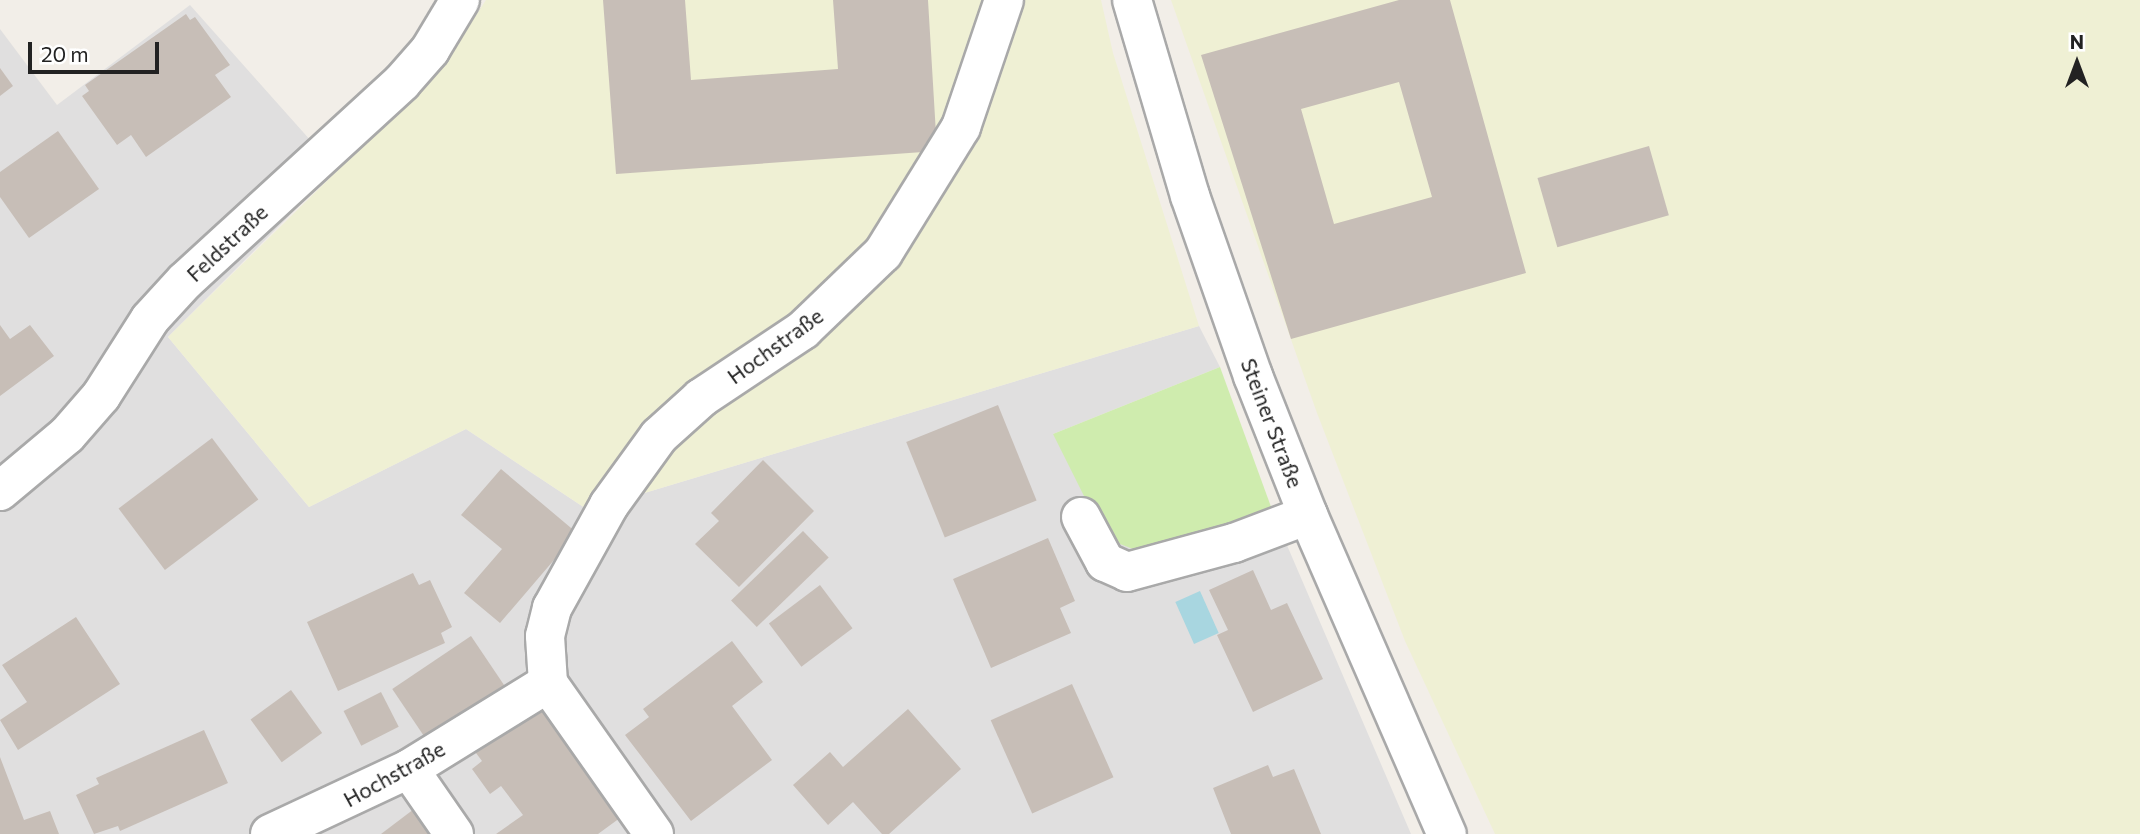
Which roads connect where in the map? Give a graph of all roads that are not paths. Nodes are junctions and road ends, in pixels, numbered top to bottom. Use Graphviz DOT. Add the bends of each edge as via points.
graph roads {
  1 [pos="460,0"];
  2 [pos="1004,0"];
  3 [pos="1132,0"];
  4 [pos="0,491"];
  5 [pos="1308,516"];
  6 [pos="1081,517"];
  7 [pos="548,683"];
  8 [pos="409,769"];
  9 [pos="270,834"];
  10 [pos="454,834"];
  11 [pos="654,834"];
  12 [pos="1447,834"];
  1 -- 4 [label="street, Feldstraße" via="430,50 402,82 185,281 150,320 101,396 67,435"];
  2 -- 7 [label="street, Hochstraße" via="961,127 883,253 803,330 701,398 636,462 552,608 545,636"];
  3 -- 5 [label="street, Steiner Straße" via="1190,196"];
  5 -- 6 [label="street" via="1222,547 1127,572 1105,562"];
  5 -- 12 [label="street, Steiner Straße"];
  7 -- 8 [label="street, Hochstraße"];
  7 -- 11 [label="street"];
  8 -- 9 [label="street, Hochstraße"];
  8 -- 10 [label="street"];
}
